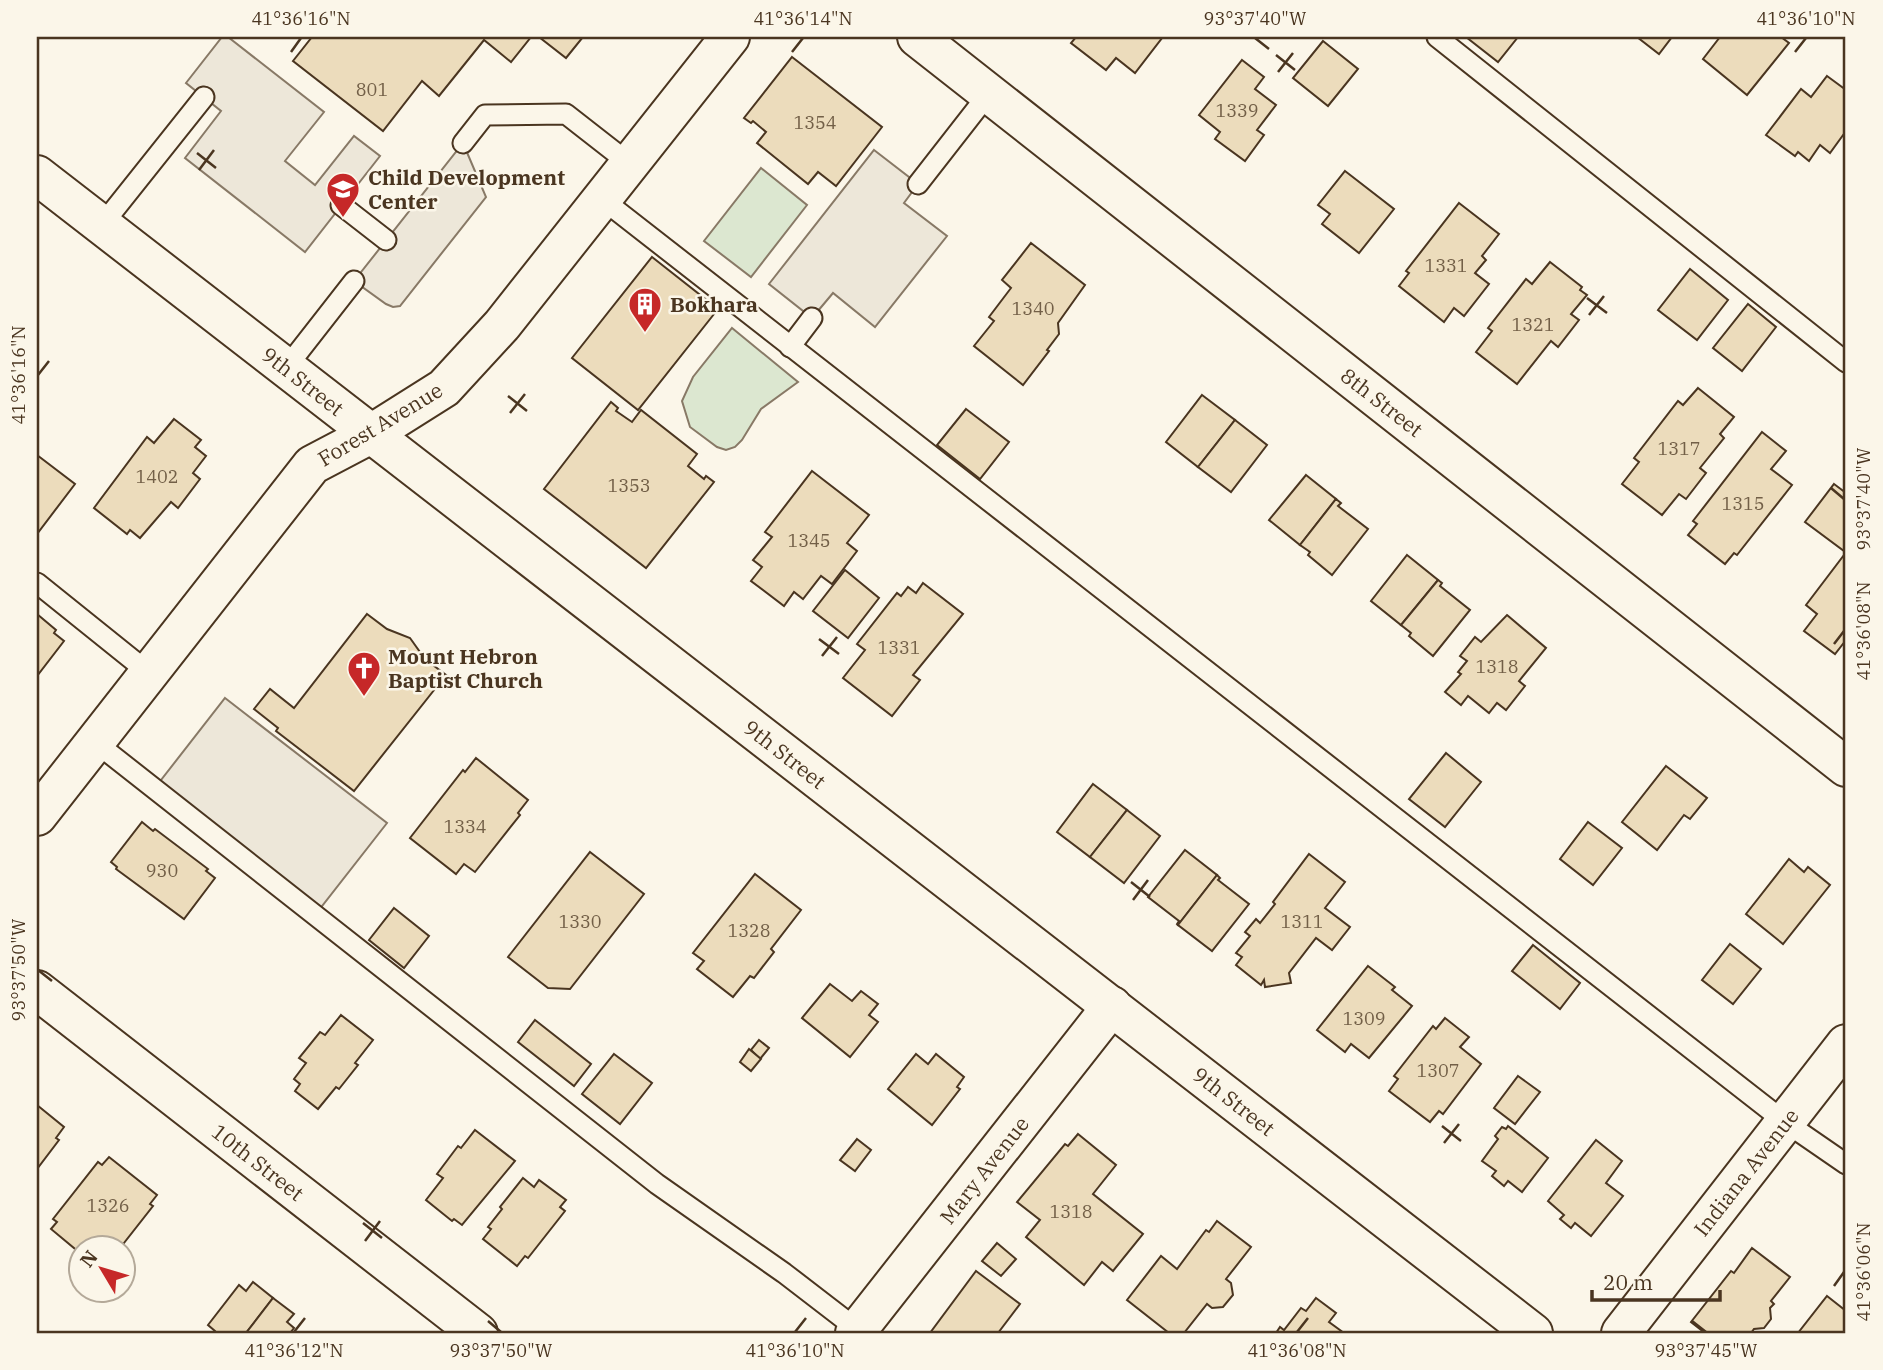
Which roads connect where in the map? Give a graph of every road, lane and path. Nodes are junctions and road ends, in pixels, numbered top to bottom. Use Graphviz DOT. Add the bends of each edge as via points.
graph roads {
  1 [pos="730,37"];
  2 [pos="917,37"];
  3 [pos="1437,37"];
  4 [pos="989,93"];
  5 [pos="204,97"];
  6 [pos="463,143"];
  7 [pos="630,164"];
  8 [pos="37,175"];
  9 [pos="918,184"];
  10 [pos="602,199"];
  11 [pos="341,205"];
  12 [pos="102,226"];
  13 [pos="386,240"];
  14 [pos="354,281"];
  15 [pos="813,318"];
  16 [pos="790,347"];
  17 [pos="1846,362"];
  18 [pos="286,368"];
  19 [pos="371,433"];
  20 [pos="37,583"];
  21 [pos="149,673"];
  22 [pos="95,743"];
  23 [pos="1846,767"];
  24 [pos="37,816"];
  25 [pos="37,990"];
  26 [pos="1112,1006"];
  27 [pos="1846,1044"];
  28 [pos="1785,1122"];
  29 [pos="1846,1164"];
  30 [pos="859,1332"];
  31 [pos="478,1333"];
  32 [pos="1533,1333"];
  33 [pos="1621,1333"];
  1 -- 7 [label="street, Forest Avenue"];
  2 -- 4 [label="street, 8th Street"];
  3 -- 17 [label="lane"];
  4 -- 9 [label="lane"];
  4 -- 23 [label="street, 8th Street"];
  5 -- 12 [label="lane"];
  6 -- 7 [label="lane" via="485,115 566,114"];
  7 -- 10 [label="street, Forest Avenue"];
  8 -- 12 [label="street, 9th Street"];
  10 -- 16 [label="lane"];
  10 -- 19 [label="street, Forest Avenue" via="502,325 444,388"];
  11 -- 13 [label="lane"];
  12 -- 18 [label="street, 9th Street"];
  14 -- 18 [label="lane"];
  15 -- 16 [label="lane"];
  16 -- 28 [label="lane"];
  18 -- 19 [label="street, 9th Street"];
  19 -- 21 [label="street, Forest Avenue" via="312,465"];
  19 -- 26 [label="street, 9th Street"];
  20 -- 21 [label="lane"];
  21 -- 22 [label="street, Forest Avenue"];
  22 -- 24 [label="street, Forest Avenue"];
  22 -- 30 [label="lane" via="657,1184"];
  25 -- 31 [label="street, 10th Street"];
  26 -- 30 [label="street, Mary Avenue"];
  26 -- 32 [label="street, 9th Street"];
  27 -- 28 [label="street, Indiana Avenue"];
  28 -- 29 [label="lane"];
  28 -- 33 [label="street, Indiana Avenue"];
}
